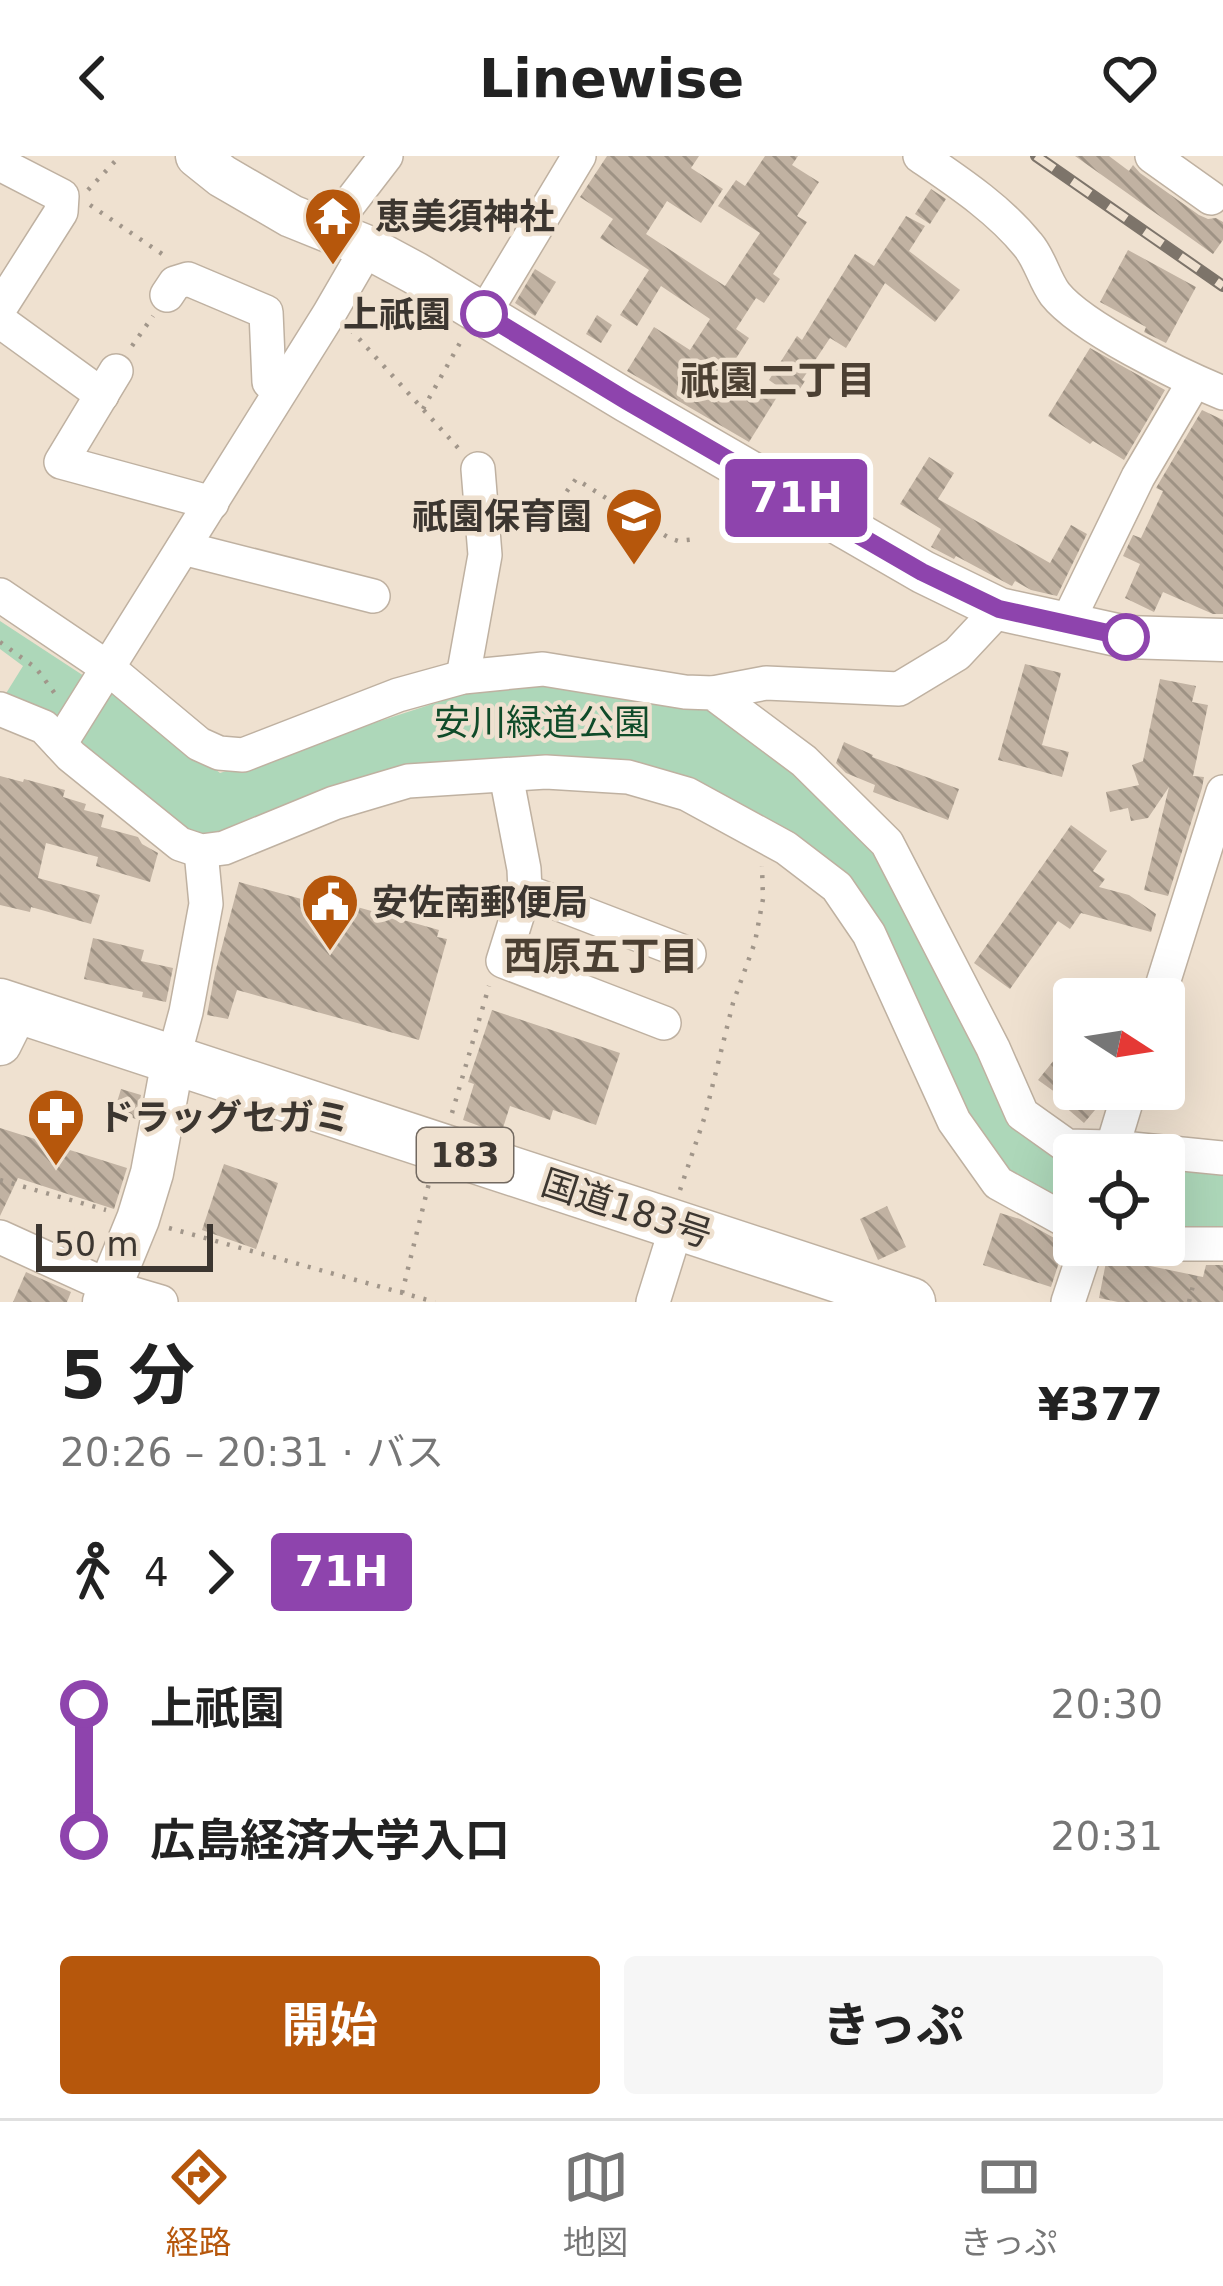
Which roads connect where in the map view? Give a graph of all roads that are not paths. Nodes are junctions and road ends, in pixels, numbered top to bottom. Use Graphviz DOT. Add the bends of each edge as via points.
graph roads {
  1 [pos="197,156"];
  2 [pos="386,156"];
  3 [pos="580,156"];
  4 [pos="920,156"];
  5 [pos="1152,156"];
  6 [pos="0,164"];
  7 [pos="1210,198"];
  8 [pos="346,237"];
  9 [pos="172,280"];
  10 [pos="0,308"];
  11 [pos="481,312"];
  12 [pos="0,321"];
  13 [pos="279,392"];
  14 [pos="1188,392"];
  15 [pos="1223,393"];
  16 [pos="478,469"];
  17 [pos="212,503"];
  18 [pos="183,548"];
  19 [pos="0,595"];
  20 [pos="373,596"];
  21 [pos="999,609"];
  22 [pos="1066,625"];
  23 [pos="1223,640"];
  24 [pos="108,668"];
  25 [pos="463,677"];
  26 [pos="713,693"];
  27 [pos="0,709"];
  28 [pos="60,744"];
  29 [pos="506,775"];
  30 [pos="1220,811"];
  31 [pos="201,851"];
  32 [pos="525,891"];
  33 [pos="689,954"];
  34 [pos="1166,978"];
  35 [pos="6,1019"];
  36 [pos="664,1023"];
  37 [pos="173,1060"];
  38 [pos="1053,1136"];
  39 [pos="1185,1151"];
  40 [pos="1219,1151"];
  41 [pos="676,1213"];
  42 [pos="1053,1213"];
  43 [pos="0,1237"];
  44 [pos="1185,1244"];
  45 [pos="1223,1244"];
  46 [pos="1080,1266"];
  47 [pos="107,1294"];
  48 [pos="161,1302"];
  49 [pos="653,1302"];
  50 [pos="911,1302"];
  51 [pos="1068,1302"];
  1 -- 8 [label="main road" via="291,217"];
  2 -- 8 [label="street"];
  3 -- 11 [label="street"];
  4 -- 15 [label="street" via="1029,245 1055,294 1092,325"];
  5 -- 7 [label="street"];
  6 -- 10 [label="street" via="62,196 61,212"];
  8 -- 11 [label="main road"];
  8 -- 13 [label="street" via="358,264"];
  9 -- 13 [label="street" via="266,312 269,382"];
  11 -- 21 [label="main road" via="922,572"];
  12 -- 17 [label="street" via="109,383 61,462"];
  13 -- 17 [label="street"];
  14 -- 22 [label="street"];
  16 -- 25 [label="street" via="484,555"];
  17 -- 18 [label="street"];
  18 -- 20 [label="street"];
  18 -- 24 [label="street"];
  19 -- 24 [label="street"];
  21 -- 22 [label="main road"];
  21 -- 26 [label="street" via="957,654 899,689 766,682"];
  22 -- 23 [label="main road" via="1126,637"];
  24 -- 25 [label="street" via="199,744 243,755"];
  24 -- 28 [label="street"];
  25 -- 26 [label="street" via="543,669"];
  26 -- 38 [label="street" via="805,761 887,843 1022,1114"];
  27 -- 28 [label="street" via="44,727"];
  28 -- 31 [label="street" via="180,844"];
  29 -- 31 [label="street" via="408,781"];
  29 -- 32 [label="street"];
  29 -- 42 [label="street" via="628,777 687,794 786,848 837,887 869,934 954,1120 998,1183"];
  30 -- 34 [label="street"];
  31 -- 37 [label="street" via="206,904"];
  32 -- 33 [label="street"];
  32 -- 36 [label="street" via="503,961"];
  35 -- 37 [label="highway, 国道183号 / 183"];
  37 -- 41 [label="highway, 国道183号 / 183"];
  37 -- 47 [label="main road" via="152,1173"];
  39 -- 40 [label="street"];
  41 -- 49 [label="street"];
  41 -- 50 [label="highway, 国道183号 / 183"];
  43 -- 47 [label="street"];
  44 -- 45 [label="street"];
  46 -- 51 [label="street"];
  47 -- 48 [label="street"];
}
